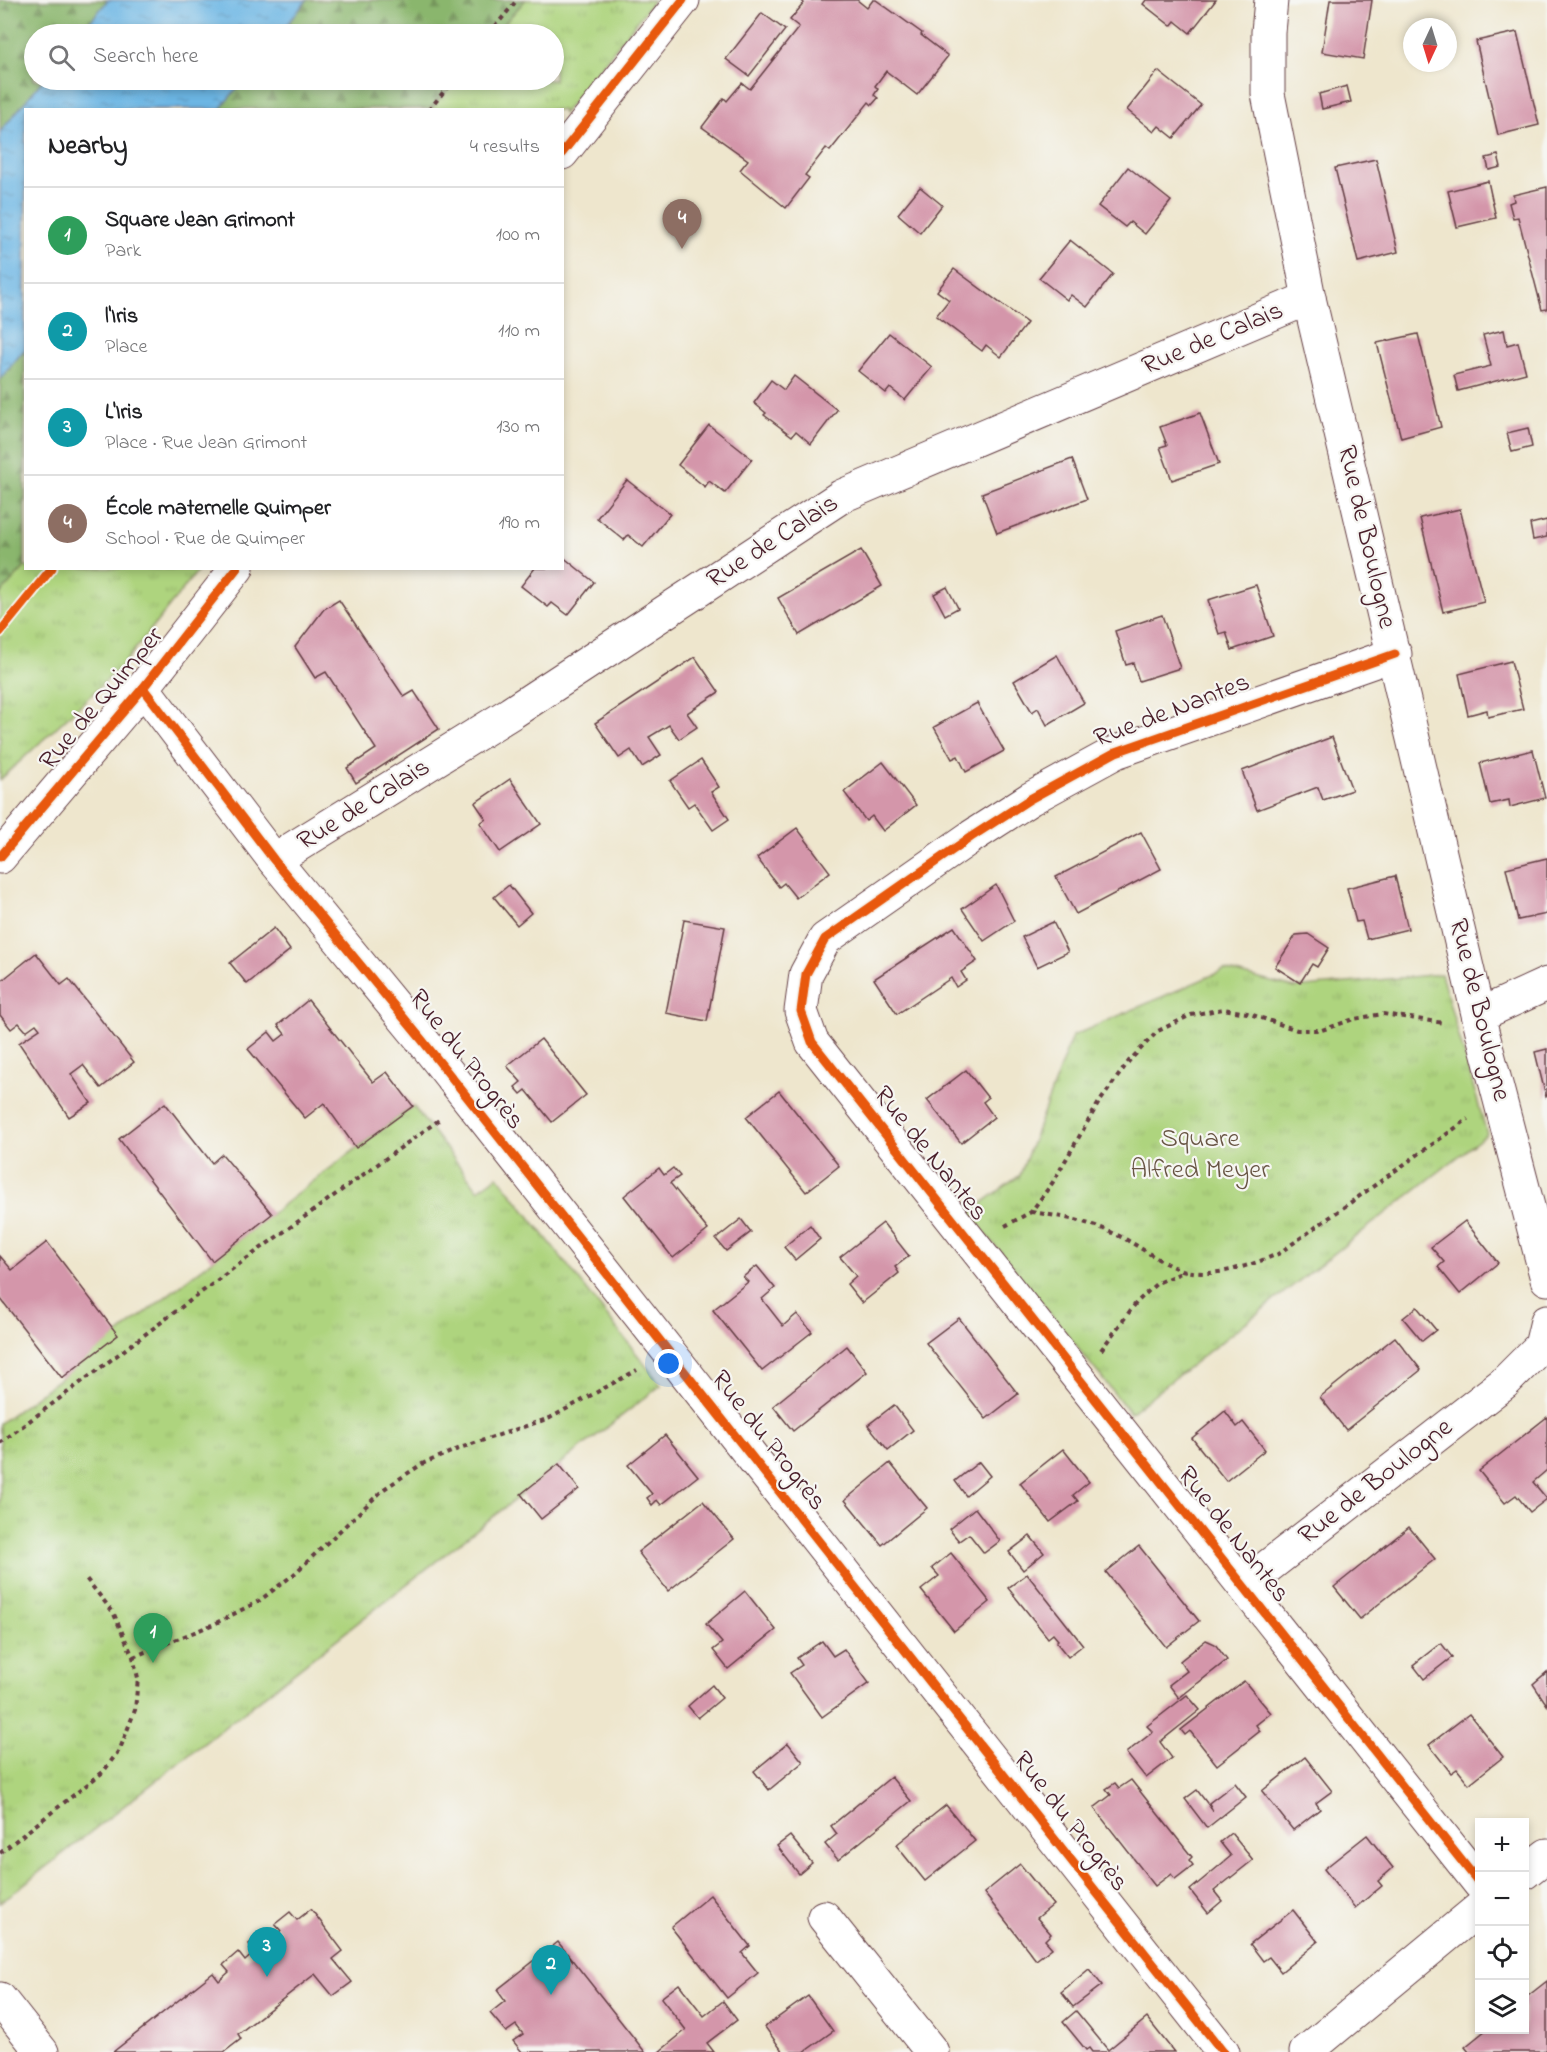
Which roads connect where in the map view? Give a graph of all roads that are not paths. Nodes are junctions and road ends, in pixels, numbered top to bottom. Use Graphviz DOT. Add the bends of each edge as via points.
graph roads {
  1 [pos="683,0"];
  2 [pos="1271,0"];
  3 [pos="564,150"];
  4 [pos="1309,298"];
  5 [pos="235,570"];
  6 [pos="1395,654"];
  7 [pos="143,688"];
  8 [pos="0,857"];
  9 [pos="274,860"];
  10 [pos="1547,984"];
  11 [pos="1481,1023"];
  12 [pos="1547,1279"];
  13 [pos="1547,1321"];
  14 [pos="1244,1585"];
  15 [pos="1547,1855"];
  16 [pos="1529,1868"];
  17 [pos="1475,1879"];
  18 [pos="1475,1911"];
  19 [pos="824,1917"];
  20 [pos="0,1999"];
  21 [pos="42,2052"];
  22 [pos="932,2052"];
  23 [pos="1224,2052"];
  24 [pos="1306,2052"];
  1 -- 3 [label="street"];
  2 -- 4 [label="street, Rue de Boulogne" via="1268,94"];
  4 -- 6 [label="street, Rue de Boulogne"];
  4 -- 9 [label="street, Rue de Calais" via="842,496 511,713"];
  5 -- 7 [label="street, Rue de Quimper"];
  6 -- 11 [label="street, Rue de Boulogne"];
  6 -- 14 [label="street, Rue de Nantes" via="1116,752 1029,799 825,939 806,974 801,1011 812,1042"];
  7 -- 8 [label="street, Rue de Quimper"];
  7 -- 9 [label="street, Rue du Progrès"];
  9 -- 23 [label="street, Rue du Progrès" via="422,1040"];
  10 -- 11 [label="street"];
  11 -- 12 [label="street, Rue de Boulogne"];
  13 -- 14 [label="street, Rue de Boulogne" via="1541,1346 1504,1383"];
  14 -- 17 [label="street, Rue de Nantes"];
  15 -- 16 [label="street"];
  18 -- 24 [label="street"];
  19 -- 22 [label="street"];
  20 -- 21 [label="street"];
}
